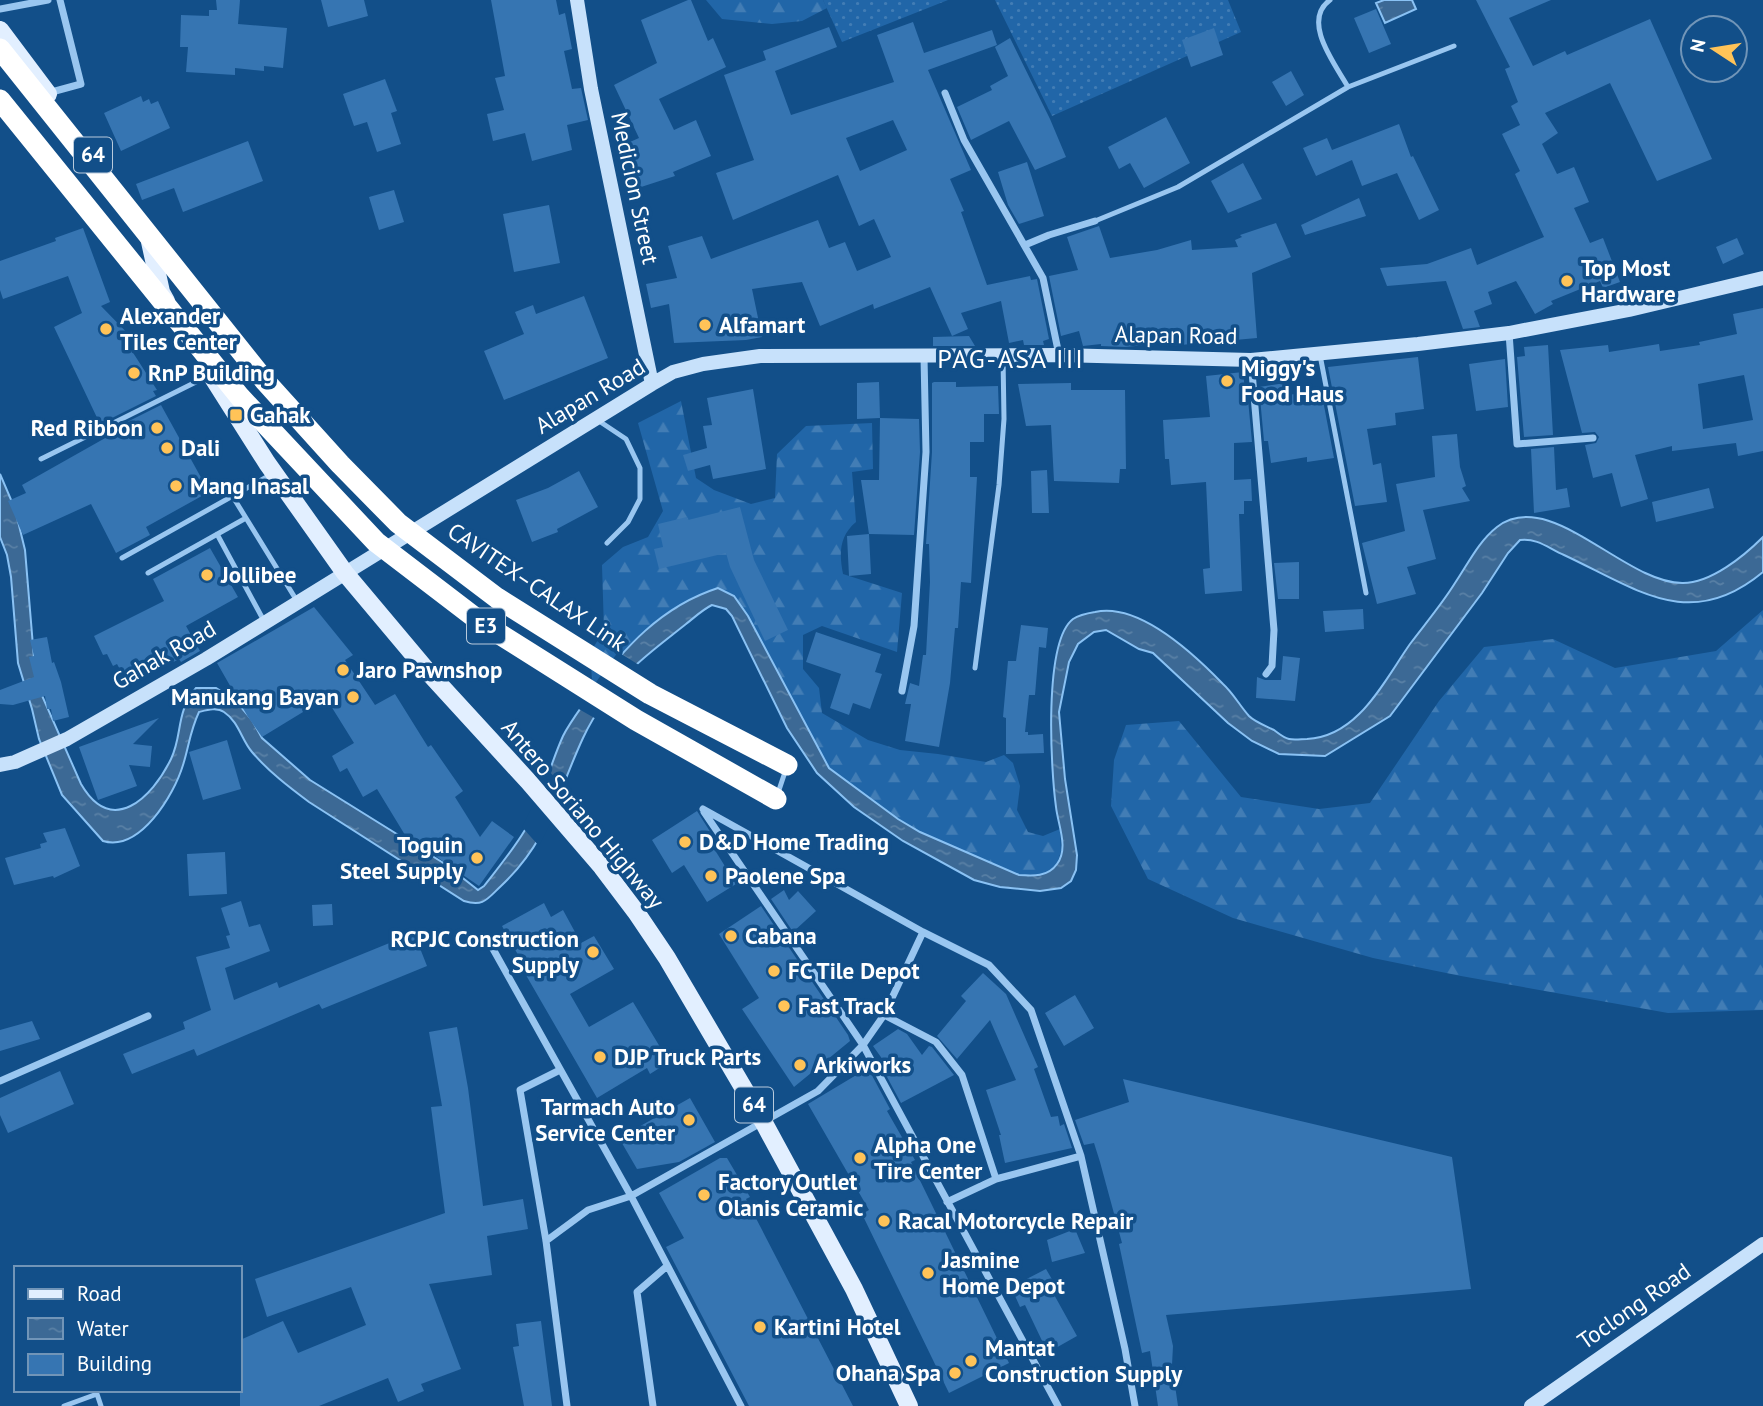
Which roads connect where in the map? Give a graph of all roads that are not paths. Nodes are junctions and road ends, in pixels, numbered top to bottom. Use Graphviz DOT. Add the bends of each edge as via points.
graph roads {
  1 [pos="48,0"];
  2 [pos="60,0"];
  3 [pos="577,0"];
  4 [pos="1329,0"];
  5 [pos="0,9"];
  6 [pos="0,30"];
  7 [pos="1454,46"];
  8 [pos="0,50"];
  9 [pos="1348,87"];
  10 [pos="48,93"];
  11 [pos="945,93"];
  12 [pos="0,103"];
  13 [pos="1095,221"];
  14 [pos="1025,245"];
  15 [pos="1763,278"];
  16 [pos="161,292"];
  17 [pos="1509,333"];
  18 [pos="1319,352"];
  19 [pos="1059,355"];
  20 [pos="1003,356"];
  21 [pos="924,357"];
  22 [pos="1251,359"];
  23 [pos="211,374"];
  24 [pos="652,384"];
  25 [pos="596,419"];
  26 [pos="1592,438"];
  27 [pos="41,459"];
  28 [pos="275,473"];
  29 [pos="233,497"];
  30 [pos="246,518"];
  31 [pos="217,534"];
  32 [pos="607,543"];
  33 [pos="122,558"];
  34 [pos="148,573"];
  35 [pos="345,573"];
  36 [pos="1366,593"];
  37 [pos="298,602"];
  38 [pos="265,622"];
  39 [pos="975,668"];
  40 [pos="1266,674"];
  41 [pos="902,691"];
  42 [pos="0,765"];
  43 [pos="787,765"];
  44 [pos="776,799"];
  45 [pos="923,932"];
  46 [pos="488,940"];
  47 [pos="884,1015"];
  48 [pos="148,1016"];
  49 [pos="863,1045"];
  50 [pos="560,1070"];
  51 [pos="0,1081"];
  52 [pos="764,1123"];
  53 [pos="1081,1156"];
  54 [pos="996,1180"];
  55 [pos="631,1196"];
  56 [pos="947,1202"];
  57 [pos="546,1241"];
  58 [pos="1763,1244"];
  59 [pos="666,1266"];
  60 [pos="64,1406"];
  61 [pos="101,1406"];
  62 [pos="567,1406"];
  63 [pos="653,1406"];
  64 [pos="741,1406"];
  65 [pos="909,1406"];
  66 [pos="1058,1406"];
  67 [pos="1135,1406"];
  68 [pos="1531,1406"];
  1 -- 5 [label="street"];
  2 -- 10 [label="street" via="82,84"];
  3 -- 24 [label="street, Medicion Street"];
  4 -- 9 [label="lane" via="1321,6 1317,21"];
  6 -- 10 [label="main road, Antero Soriano Highway / 64"];
  7 -- 9 [label="lane"];
  8 -- 43 [label="highway, CAVITEX–CALAX Link / E3" via="265,381 398,523 497,598 650,694"];
  9 -- 13 [label="lane" via="1178,187"];
  10 -- 16 [label="main road, Antero Soriano Highway / 64" via="151,240"];
  11 -- 14 [label="street" via="964,139"];
  12 -- 16 [label="main road, Antero Soriano Highway / 64" via="117,258"];
  12 -- 44 [label="highway, E3" via="240,397 376,542 482,623 636,720"];
  13 -- 14 [label="street"];
  14 -- 19 [label="street" via="1043,278"];
  15 -- 17 [label="street, Alapan Road"];
  16 -- 23 [label="main road, Antero Soriano Highway / 64"];
  17 -- 18 [label="street, Alapan Road"];
  17 -- 26 [label="street" via="1517,444"];
  18 -- 22 [label="street, Alapan Road"];
  18 -- 36 [label="lane"];
  19 -- 20 [label="street, Alapan Road"];
  19 -- 22 [label="street, Alapan Road"];
  20 -- 21 [label="street, Alapan Road"];
  20 -- 39 [label="lane" via="999,485"];
  21 -- 24 [label="street, Alapan Road" via="732,359 673,372"];
  21 -- 41 [label="street" via="926,452 915,626"];
  22 -- 40 [label="street" via="1274,630 1272,666"];
  23 -- 27 [label="lane"];
  23 -- 28 [label="main road, Antero Soriano Highway / 64"];
  24 -- 25 [label="street, Alapan Road"];
  25 -- 32 [label="lane" via="626,439 640,468 640,499 628,522"];
  25 -- 35 [label="street, Alapan Road"];
  28 -- 29 [label="lane"];
  28 -- 35 [label="main road, Antero Soriano Highway / 64"];
  29 -- 30 [label="lane"];
  29 -- 33 [label="lane"];
  30 -- 31 [label="lane"];
  30 -- 37 [label="lane"];
  31 -- 34 [label="lane"];
  31 -- 38 [label="lane"];
  35 -- 37 [label="street, Gahak Road"];
  35 -- 52 [label="main road, Antero Soriano Highway / 64" via="602,867 667,958"];
  37 -- 38 [label="street, Gahak Road"];
  38 -- 42 [label="street, Gahak Road" via="67,739"];
  43 -- 44 [label="lane"];
  45 -- 47 [label="street"];
  45 -- 49 [label="street" via="703,809"];
  45 -- 53 [label="street" via="989,965 1031,1010"];
  46 -- 50 [label="street"];
  47 -- 49 [label="street"];
  47 -- 54 [label="street" via="936,1042 962,1075"];
  48 -- 51 [label="street"];
  49 -- 52 [label="street" via="818,1091"];
  49 -- 56 [label="street"];
  50 -- 55 [label="street"];
  50 -- 57 [label="street" via="520,1090"];
  52 -- 55 [label="street"];
  52 -- 65 [label="main road, Antero Soriano Highway / 64" via="854,1289"];
  53 -- 54 [label="street"];
  53 -- 67 [label="street"];
  54 -- 56 [label="street"];
  55 -- 57 [label="street" via="588,1210"];
  55 -- 59 [label="street"];
  56 -- 66 [label="street"];
  57 -- 62 [label="street"];
  58 -- 68 [label="street, Toclong Road"];
  59 -- 63 [label="street" via="637,1292"];
  59 -- 64 [label="street"];
  60 -- 61 [label="lane" via="97,1394"];
}
